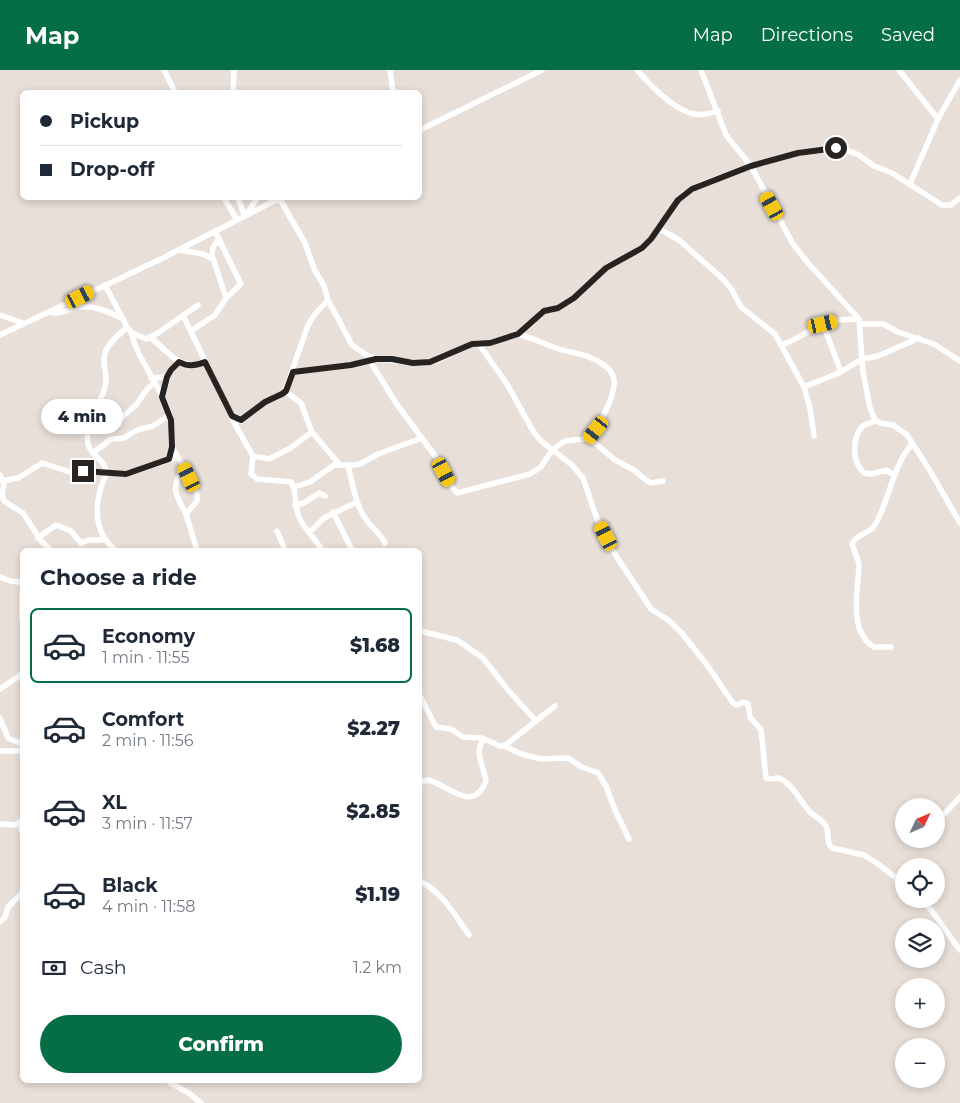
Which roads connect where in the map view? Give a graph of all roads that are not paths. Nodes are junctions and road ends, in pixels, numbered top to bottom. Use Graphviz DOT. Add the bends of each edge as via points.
graph roads {
  1 [pos="164,70"];
  2 [pos="234,70"];
  3 [pos="390,70"];
  4 [pos="542,70"];
  5 [pos="637,70"];
  6 [pos="701,70"];
  7 [pos="899,70"];
  8 [pos="960,80"];
  9 [pos="174,90"];
  10 [pos="233,90"];
  11 [pos="393,90"];
  12 [pos="718,111"];
  13 [pos="938,118"];
  14 [pos="422,129"];
  15 [pos="751,166"];
  16 [pos="910,184"];
  17 [pos="960,198"];
  18 [pos="225,200"];
  19 [pos="239,200"];
  20 [pos="255,200"];
  21 [pos="273,200"];
  22 [pos="278,200"];
  23 [pos="246,215"];
  24 [pos="237,220"];
  25 [pos="658,228"];
  26 [pos="215,231"];
  27 [pos="219,239"];
  28 [pos="179,250"];
  29 [pos="213,259"];
  30 [pos="104,285"];
  31 [pos="224,289"];
  32 [pos="232,293"];
  33 [pos="226,298"];
  34 [pos="328,300"];
  35 [pos="70,302"];
  36 [pos="198,305"];
  37 [pos="77,307"];
  38 [pos="49,312"];
  39 [pos="0,315"];
  40 [pos="183,315"];
  41 [pos="123,319"];
  42 [pos="860,321"];
  43 [pos="23,323"];
  44 [pos="823,324"];
  45 [pos="129,329"];
  46 [pos="191,332"];
  47 [pos="518,334"];
  48 [pos="0,335"];
  49 [pos="151,338"];
  50 [pos="919,338"];
  51 [pos="478,343"];
  52 [pos="781,345"];
  53 [pos="862,359"];
  54 [pos="373,360"];
  55 [pos="960,361"];
  56 [pos="179,362"];
  57 [pos="205,362"];
  58 [pos="293,372"];
  59 [pos="841,372"];
  60 [pos="167,377"];
  61 [pos="153,380"];
  62 [pos="804,387"];
  63 [pos="286,391"];
  64 [pos="162,397"];
  65 [pos="170,415"];
  66 [pos="232,416"];
  67 [pos="241,420"];
  68 [pos="876,421"];
  69 [pos="91,422"];
  70 [pos="236,426"];
  71 [pos="312,432"];
  72 [pos="814,436"];
  73 [pos="422,438"];
  74 [pos="588,440"];
  75 [pos="912,444"];
  76 [pos="172,447"];
  77 [pos="552,450"];
  78 [pos="93,453"];
  79 [pos="253,456"];
  80 [pos="178,457"];
  81 [pos="169,459"];
  82 [pos="340,465"];
  83 [pos="348,466"];
  84 [pos="184,468"];
  85 [pos="106,473"];
  86 [pos="894,476"];
  87 [pos="1,478"];
  88 [pos="662,481"];
  89 [pos="310,482"];
  90 [pos="294,487"];
  91 [pos="316,495"];
  92 [pos="325,496"];
  93 [pos="2,502"];
  94 [pos="357,502"];
  95 [pos="295,505"];
  96 [pos="333,512"];
  97 [pos="186,514"];
  98 [pos="960,523"];
  99 [pos="277,531"];
  100 [pos="310,532"];
  101 [pos="38,538"];
  102 [pos="106,540"];
  103 [pos="81,543"];
  104 [pos="385,543"];
  105 [pos="48,548"];
  106 [pos="79,548"];
  107 [pos="113,548"];
  108 [pos="196,548"];
  109 [pos="284,548"];
  110 [pos="321,548"];
  111 [pos="351,548"];
  112 [pos="0,577"];
  113 [pos="20,582"];
  114 [pos="422,631"];
  115 [pos="891,647"];
  116 [pos="20,675"];
  117 [pos="0,689"];
  118 [pos="422,700"];
  119 [pos="555,706"];
  120 [pos="0,718"];
  121 [pos="536,721"];
  122 [pos="474,737"];
  123 [pos="484,739"];
  124 [pos="20,743"];
  125 [pos="480,744"];
  126 [pos="504,746"];
  127 [pos="0,751"];
  128 [pos="20,751"];
  129 [pos="422,782"];
  130 [pos="960,797"];
  131 [pos="945,813"];
  132 [pos="20,822"];
  133 [pos="0,824"];
  134 [pos="628,839"];
  135 [pos="895,877"];
  136 [pos="422,883"];
  137 [pos="20,895"];
  138 [pos="930,908"];
  139 [pos="0,922"];
  140 [pos="469,935"];
  141 [pos="960,950"];
  142 [pos="171,1083"];
  143 [pos="201,1103"];
  1 -- 9 [label="street"];
  2 -- 10 [label="street"];
  3 -- 11 [label="street"];
  4 -- 14 [label="street"];
  5 -- 12 [label="street" via="658,92 683,110 702,115"];
  6 -- 12 [label="street"];
  7 -- 13 [label="street"];
  8 -- 13 [label="street"];
  12 -- 15 [label="street" via="729,140"];
  13 -- 16 [label="street"];
  15 -- 16 [label="street" via="798,153 841,148"];
  15 -- 25 [label="street" via="684,194"];
  15 -- 42 [label="street" via="796,249"];
  16 -- 17 [label="street" via="942,205 951,205"];
  18 -- 24 [label="street"];
  19 -- 23 [label="street"];
  20 -- 23 [label="street"];
  21 -- 23 [label="street"];
  22 -- 34 [label="street" via="304,243"];
  23 -- 24 [label="street"];
  24 -- 26 [label="street"];
  25 -- 47 [label="street" via="642,248 606,268 574,298 558,308 544,311"];
  25 -- 52 [label="street" via="678,240 723,279 741,307 772,330"];
  26 -- 27 [label="street"];
  26 -- 28 [label="street"];
  27 -- 29 [label="street" via="213,248"];
  27 -- 32 [label="street" via="241,284"];
  28 -- 29 [label="street"];
  28 -- 30 [label="street"];
  29 -- 31 [label="street"];
  30 -- 35 [label="street"];
  30 -- 41 [label="street"];
  31 -- 32 [label="street"];
  31 -- 33 [label="street"];
  32 -- 33 [label="street"];
  33 -- 46 [label="street" via="215,315"];
  34 -- 54 [label="street" via="352,345"];
  34 -- 58 [label="street" via="308,325"];
  35 -- 37 [label="street"];
  35 -- 38 [label="street"];
  36 -- 40 [label="street"];
  37 -- 38 [label="street" via="54,314"];
  37 -- 41 [label="street" via="93,307"];
  38 -- 43 [label="street"];
  39 -- 43 [label="street"];
  40 -- 46 [label="street"];
  40 -- 49 [label="street"];
  41 -- 45 [label="street"];
  42 -- 44 [label="street"];
  42 -- 50 [label="street" via="884,324"];
  42 -- 53 [label="street"];
  43 -- 48 [label="street"];
  44 -- 52 [label="street"];
  44 -- 59 [label="street"];
  45 -- 49 [label="street" via="140,337"];
  45 -- 61 [label="street"];
  45 -- 69 [label="street" via="105,350 107,378"];
  46 -- 57 [label="street"];
  47 -- 51 [label="street" via="490,343"];
  47 -- 74 [label="street" via="589,357 610,371 614,382 611,396 601,422"];
  49 -- 56 [label="street"];
  50 -- 53 [label="street" via="878,356"];
  50 -- 55 [label="street"];
  51 -- 54 [label="street" via="430,362"];
  51 -- 77 [label="street" via="507,384 533,432"];
  52 -- 62 [label="street"];
  53 -- 59 [label="street"];
  53 -- 68 [label="street" via="868,400"];
  54 -- 58 [label="street"];
  54 -- 73 [label="street" via="396,403"];
  56 -- 57 [label="street" via="192,366"];
  56 -- 60 [label="street"];
  57 -- 66 [label="street"];
  58 -- 63 [label="street"];
  59 -- 62 [label="street"];
  60 -- 61 [label="street"];
  60 -- 64 [label="street"];
  61 -- 64 [label="street"];
  61 -- 69 [label="street" via="136,405 108,430 100,429"];
  62 -- 72 [label="street"];
  63 -- 67 [label="street"];
  63 -- 71 [label="street" via="301,402"];
  64 -- 65 [label="street"];
  65 -- 76 [label="street"];
  65 -- 78 [label="street" via="124,438 111,439"];
  66 -- 67 [label="street"];
  66 -- 70 [label="street"];
  67 -- 70 [label="street"];
  68 -- 75 [label="street" via="898,427"];
  68 -- 86 [label="street" via="861,428 855,460 864,473 888,470"];
  69 -- 78 [label="street" via="88,444"];
  70 -- 79 [label="street"];
  71 -- 79 [label="street" via="269,459"];
  71 -- 82 [label="street"];
  73 -- 77 [label="street" via="457,493 530,474 541,467"];
  73 -- 83 [label="street"];
  74 -- 77 [label="street" via="565,441"];
  74 -- 88 [label="street" via="647,481"];
  75 -- 86 [label="street"];
  75 -- 98 [label="street"];
  76 -- 80 [label="street"];
  76 -- 81 [label="street"];
  77 -- 135 [label="street" via="583,478 597,519 613,551 651,609 681,632 733,703 748,704 751,719 761,730 766,778 784,781 825,825 832,848 864,855"];
  78 -- 85 [label="street"];
  79 -- 90 [label="street" via="251,474 254,478 288,481"];
  80 -- 81 [label="street"];
  80 -- 84 [label="street"];
  81 -- 85 [label="street" via="126,474"];
  82 -- 83 [label="street"];
  82 -- 89 [label="street" via="329,468"];
  83 -- 94 [label="street"];
  84 -- 97 [label="street" via="176,480 175,490"];
  84 -- 97 [label="street" via="198,497"];
  85 -- 87 [label="street" via="70,472 42,463 18,478"];
  85 -- 102 [label="street" via="98,498 97,516"];
  86 -- 115 [label="street" via="875,526 859,535 852,544 859,566 856,590 860,631 874,647"];
  87 -- 93 [label="street" via="4,487"];
  89 -- 90 [label="street"];
  89 -- 91 [label="street"];
  90 -- 95 [label="street"];
  91 -- 92 [label="street"];
  91 -- 95 [label="street"];
  93 -- 101 [label="street" via="22,513"];
  94 -- 96 [label="street"];
  94 -- 104 [label="street" via="366,520 381,534"];
  95 -- 100 [label="street" via="301,522"];
  96 -- 100 [label="street"];
  96 -- 111 [label="street"];
  97 -- 108 [label="street"];
  99 -- 109 [label="street"];
  100 -- 110 [label="street"];
  101 -- 103 [label="street" via="56,525 71,531"];
  101 -- 105 [label="street"];
  102 -- 103 [label="street"];
  102 -- 107 [label="street"];
  103 -- 106 [label="street"];
  112 -- 113 [label="street"];
  114 -- 121 [label="street" via="457,640 483,658"];
  116 -- 117 [label="street"];
  118 -- 122 [label="street" via="436,727 451,729 462,737"];
  119 -- 121 [label="street"];
  120 -- 124 [label="street" via="8,738"];
  121 -- 126 [label="street"];
  122 -- 123 [label="street"];
  122 -- 125 [label="street"];
  123 -- 125 [label="street"];
  123 -- 126 [label="street"];
  125 -- 129 [label="street" via="486,781 474,796 459,795 429,780"];
  126 -- 134 [label="street" via="541,759 568,758 598,773"];
  127 -- 128 [label="street"];
  130 -- 131 [label="street"];
  132 -- 133 [label="street" via="15,825"];
  136 -- 140 [label="street" via="435,890"];
  137 -- 139 [label="street" via="8,906"];
  138 -- 141 [label="street"];
  142 -- 143 [label="street"];
}
